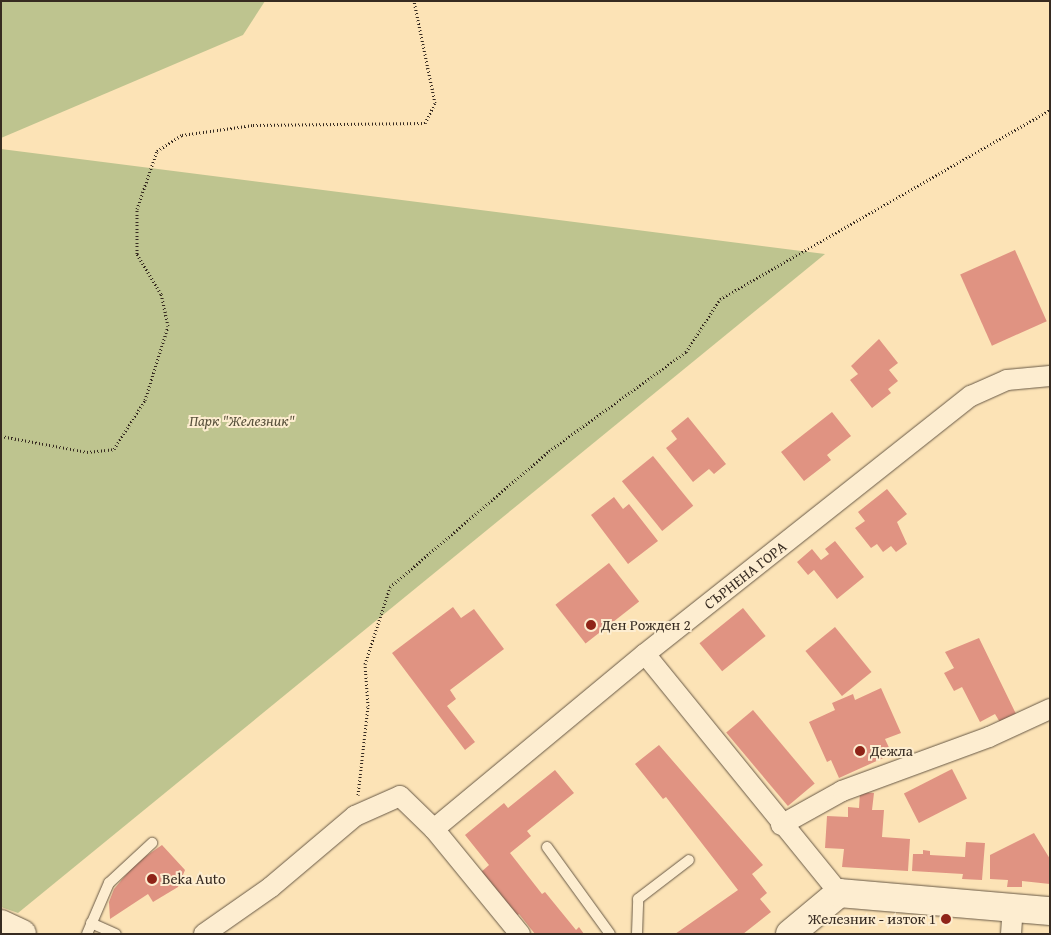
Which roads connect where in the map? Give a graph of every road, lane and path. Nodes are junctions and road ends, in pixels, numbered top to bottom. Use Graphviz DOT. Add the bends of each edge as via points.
graph roads {
  1 [pos="414,1"];
  2 [pos="1050,110"];
  3 [pos="1050,376"];
  4 [pos="1,436"];
  5 [pos="645,654"];
  6 [pos="1050,709"];
  7 [pos="355,816"];
  8 [pos="781,825"];
  9 [pos="434,829"];
  10 [pos="152,843"];
  11 [pos="547,847"];
  12 [pos="689,860"];
  13 [pos="839,893"];
  14 [pos="1050,911"];
  15 [pos="1012,921"];
  16 [pos="91,923"];
  17 [pos="1,924"];
  18 [pos="22,934"];
  19 [pos="87,934"];
  20 [pos="116,934"];
  21 [pos="204,934"];
  22 [pos="520,934"];
  23 [pos="610,934"];
  24 [pos="637,934"];
  25 [pos="790,934"];
  1 -- 4 [label="path" via="435,103 425,123 253,125 182,134 158,151 137,210 137,254 161,294 168,326 145,400 114,449 87,452"];
  2 -- 7 [label="path" via="720,299 686,352 548,451 390,587 365,664 368,706"];
  3 -- 5 [label="street, СЪРНЕНА ГОРА" via="1007,380 971,396"];
  5 -- 8 [label="street"];
  5 -- 9 [label="street, СЪРНЕНА ГОРА"];
  6 -- 8 [label="street" via="979,740 842,791"];
  7 -- 9 [label="street" via="400,796"];
  7 -- 21 [label="street" via="271,888"];
  8 -- 13 [label="street"];
  9 -- 22 [label="street"];
  10 -- 16 [label="lane" via="109,883"];
  11 -- 23 [label="lane"];
  12 -- 24 [label="lane" via="638,899"];
  13 -- 15 [label="street"];
  13 -- 25 [label="street"];
  14 -- 15 [label="street"];
  16 -- 19 [label="lane"];
  16 -- 20 [label="lane"];
  17 -- 18 [label="street"];
}
